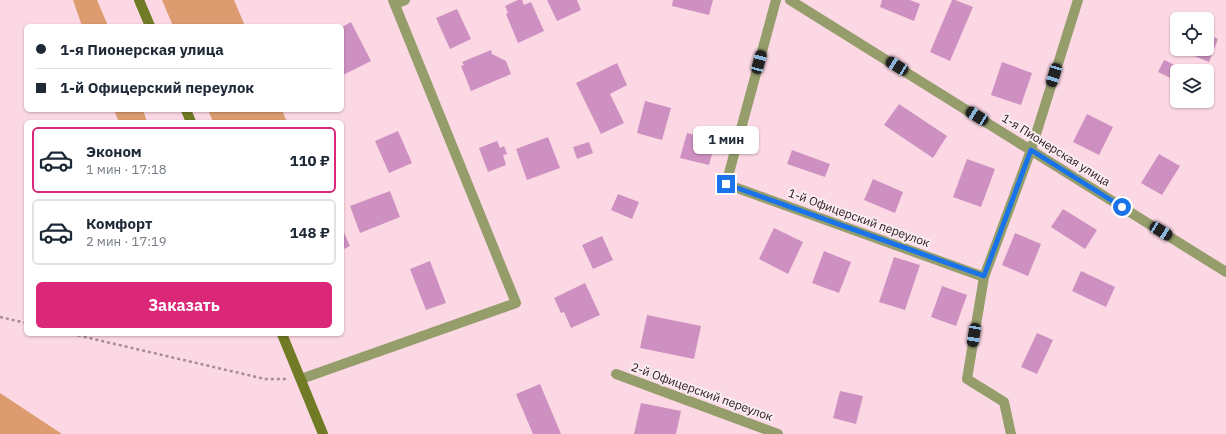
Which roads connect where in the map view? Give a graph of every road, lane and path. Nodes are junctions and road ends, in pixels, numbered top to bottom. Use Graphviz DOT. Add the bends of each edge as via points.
graph roads {
  1 [pos="139,0"];
  2 [pos="406,0"];
  3 [pos="776,0"];
  4 [pos="790,0"];
  5 [pos="1078,0"];
  6 [pos="394,2"];
  7 [pos="149,24"];
  8 [pos="1031,150"];
  9 [pos="1226,272"];
  10 [pos="984,276"];
  11 [pos="0,317"];
  12 [pos="24,323"];
  13 [pos="81,336"];
  14 [pos="283,336"];
  15 [pos="616,374"];
  16 [pos="301,379"];
  17 [pos="323,434"];
  18 [pos="778,434"];
  19 [pos="1011,434"];
  1 -- 7 [label="main road"];
  2 -- 6 [label="street"];
  3 -- 10 [label="street, 1-й Офицерский переулок" via="726,184"];
  4 -- 8 [label="street, 1-я Пионерская улица"];
  5 -- 8 [label="street"];
  6 -- 16 [label="street" via="516,303"];
  8 -- 9 [label="street, 1-я Пионерская улица"];
  8 -- 10 [label="street"];
  10 -- 19 [label="street" via="967,379 1004,402"];
  11 -- 12 [label="path"];
  13 -- 16 [label="path" via="265,379"];
  14 -- 16 [label="main road"];
  15 -- 18 [label="street, 2-й Офицерский переулок"];
  16 -- 17 [label="main road"];
}
